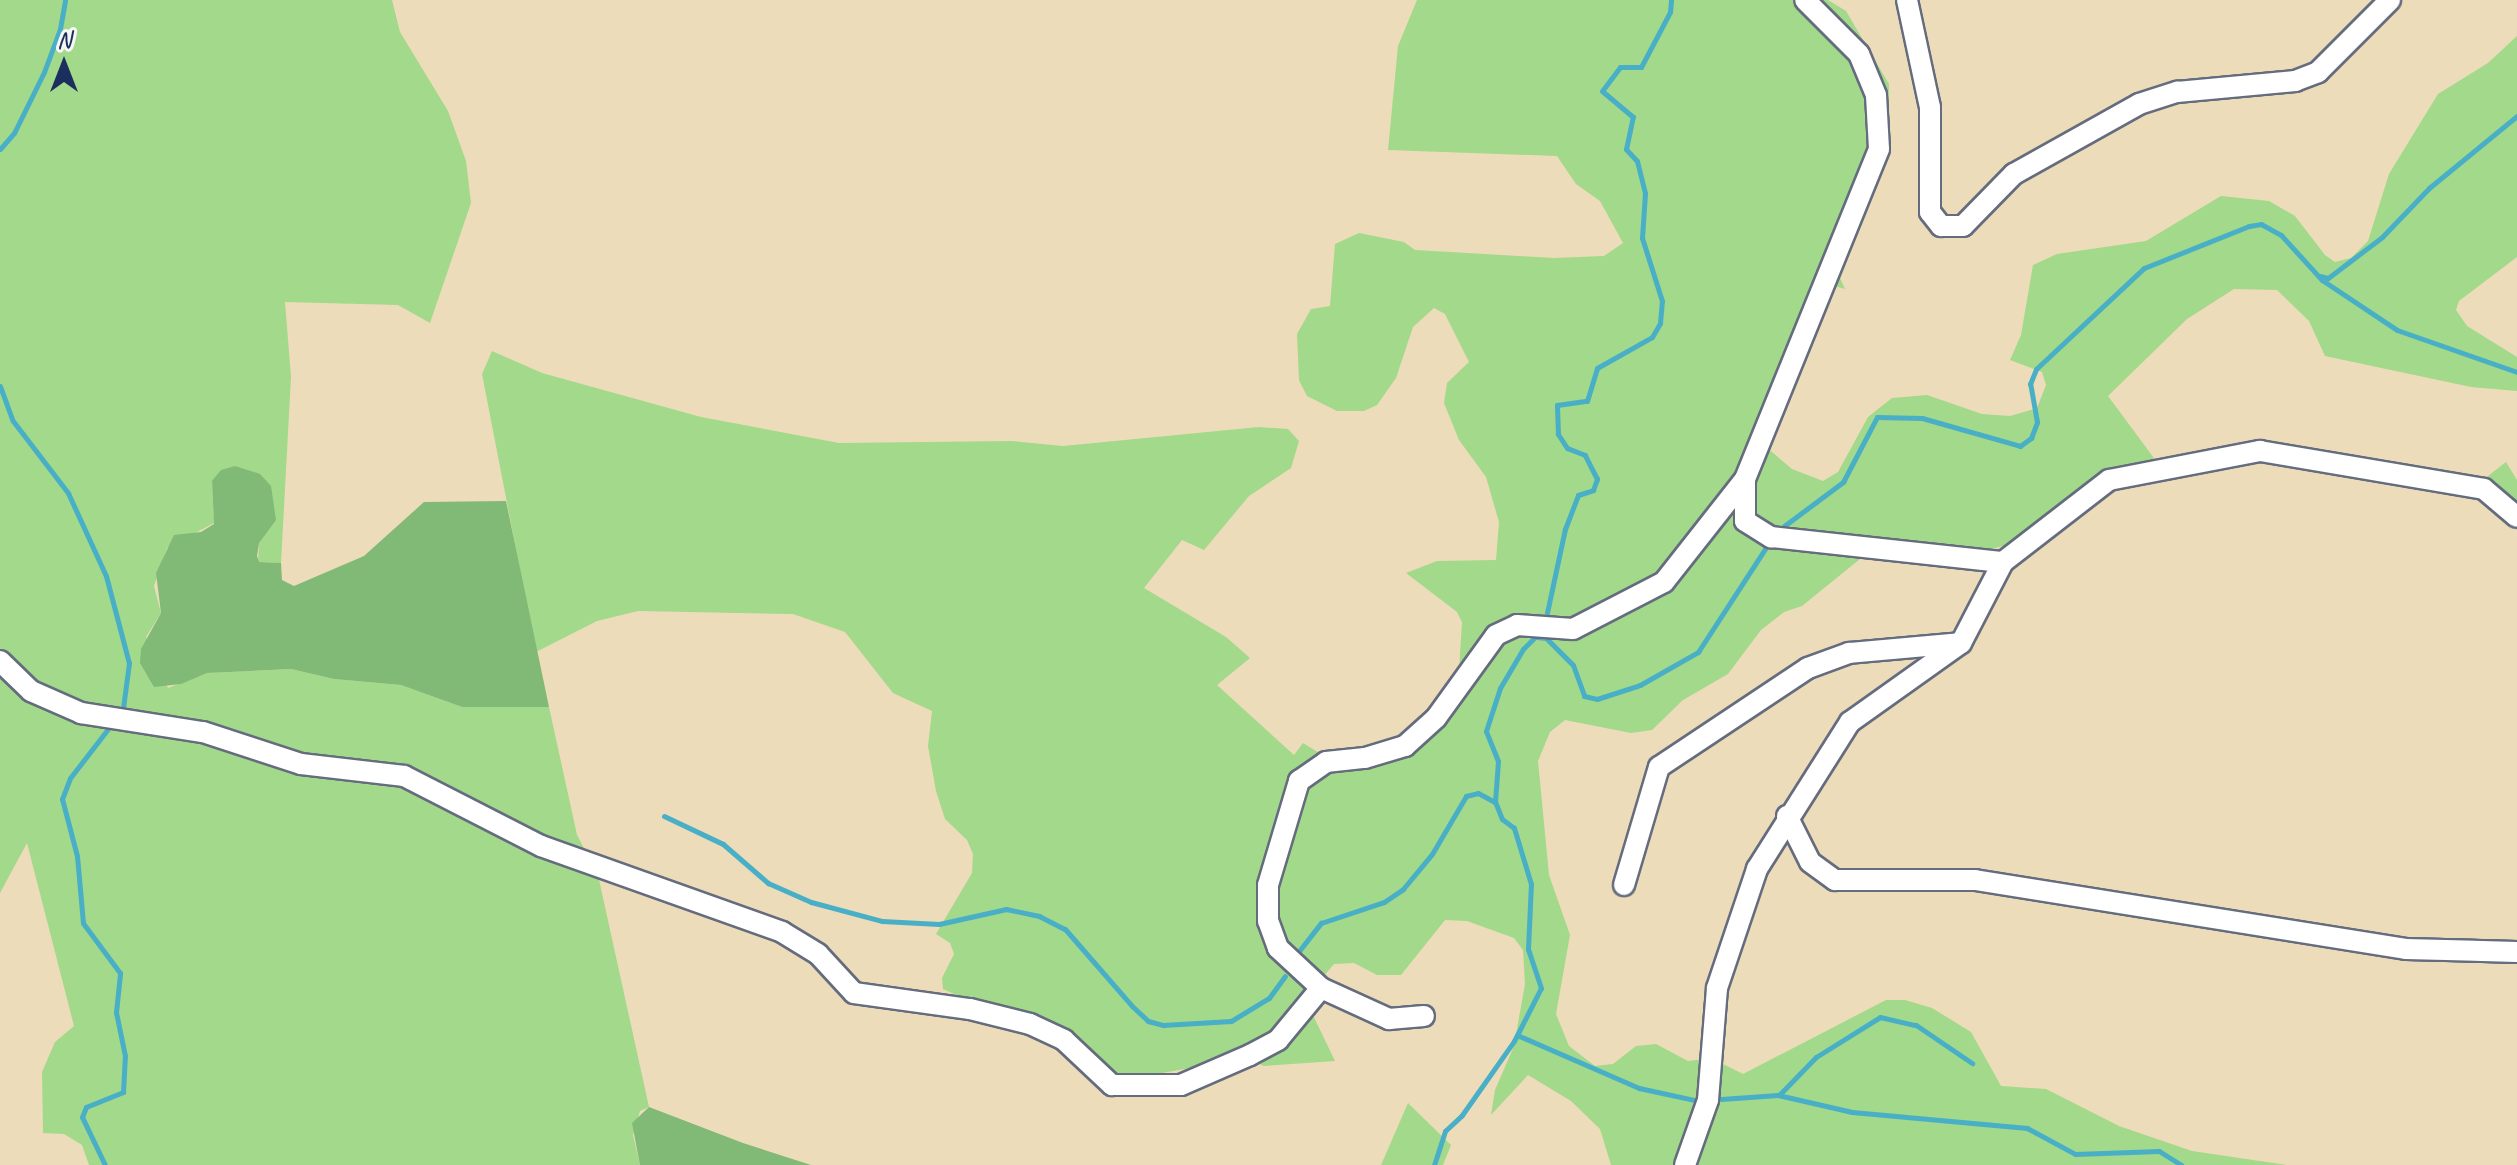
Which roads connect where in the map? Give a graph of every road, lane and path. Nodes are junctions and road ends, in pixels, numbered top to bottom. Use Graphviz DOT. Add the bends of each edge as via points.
graph roads {
  1 [pos="1805,0"];
  2 [pos="1907,0"];
  3 [pos="2390,0"];
  4 [pos="1745,479"];
  5 [pos="2517,517"];
  6 [pos="2003,562"];
  7 [pos="1961,643"];
  8 [pos="0,661"];
  9 [pos="1787,816"];
  10 [pos="1624,885"];
  11 [pos="2517,952"];
  12 [pos="1321,988"];
  13 [pos="1424,1016"];
  14 [pos="1685,1165"];
  1 -- 4 [label="street" via="1859,54 1876,95 1879,149"];
  2 -- 3 [label="street" via="1930,107 1930,212 1941,226 1963,226 2014,174 2139,104 2177,92 2295,81 2318,72"];
  4 -- 6 [label="street" via="1745,521 1771,537"];
  4 -- 12 [label="street" via="1664,582 1573,629 1517,625 1496,635 1436,718 1405,746 1326,762 1299,781 1268,885 1268,921 1278,948"];
  5 -- 6 [label="street" via="2484,489 2260,451 2109,480"];
  6 -- 7 [label="street"];
  7 -- 9 [label="street" via="1850,722"];
  7 -- 10 [label="street" via="1849,653 1808,668 1659,767"];
  8 -- 12 [label="street" via="31,691 81,713 203,732 301,764 404,776 541,846 782,932 818,954 854,993 970,1009 1030,1024 1064,1040 1112,1085 1181,1085 1250,1055 1278,1040"];
  9 -- 11 [label="street" via="1810,862 1835,880 1975,880 2406,949"];
  9 -- 14 [label="street" via="1757,869 1717,988 1708,1100"];
  12 -- 13 [label="street" via="1389,1019"];
}
